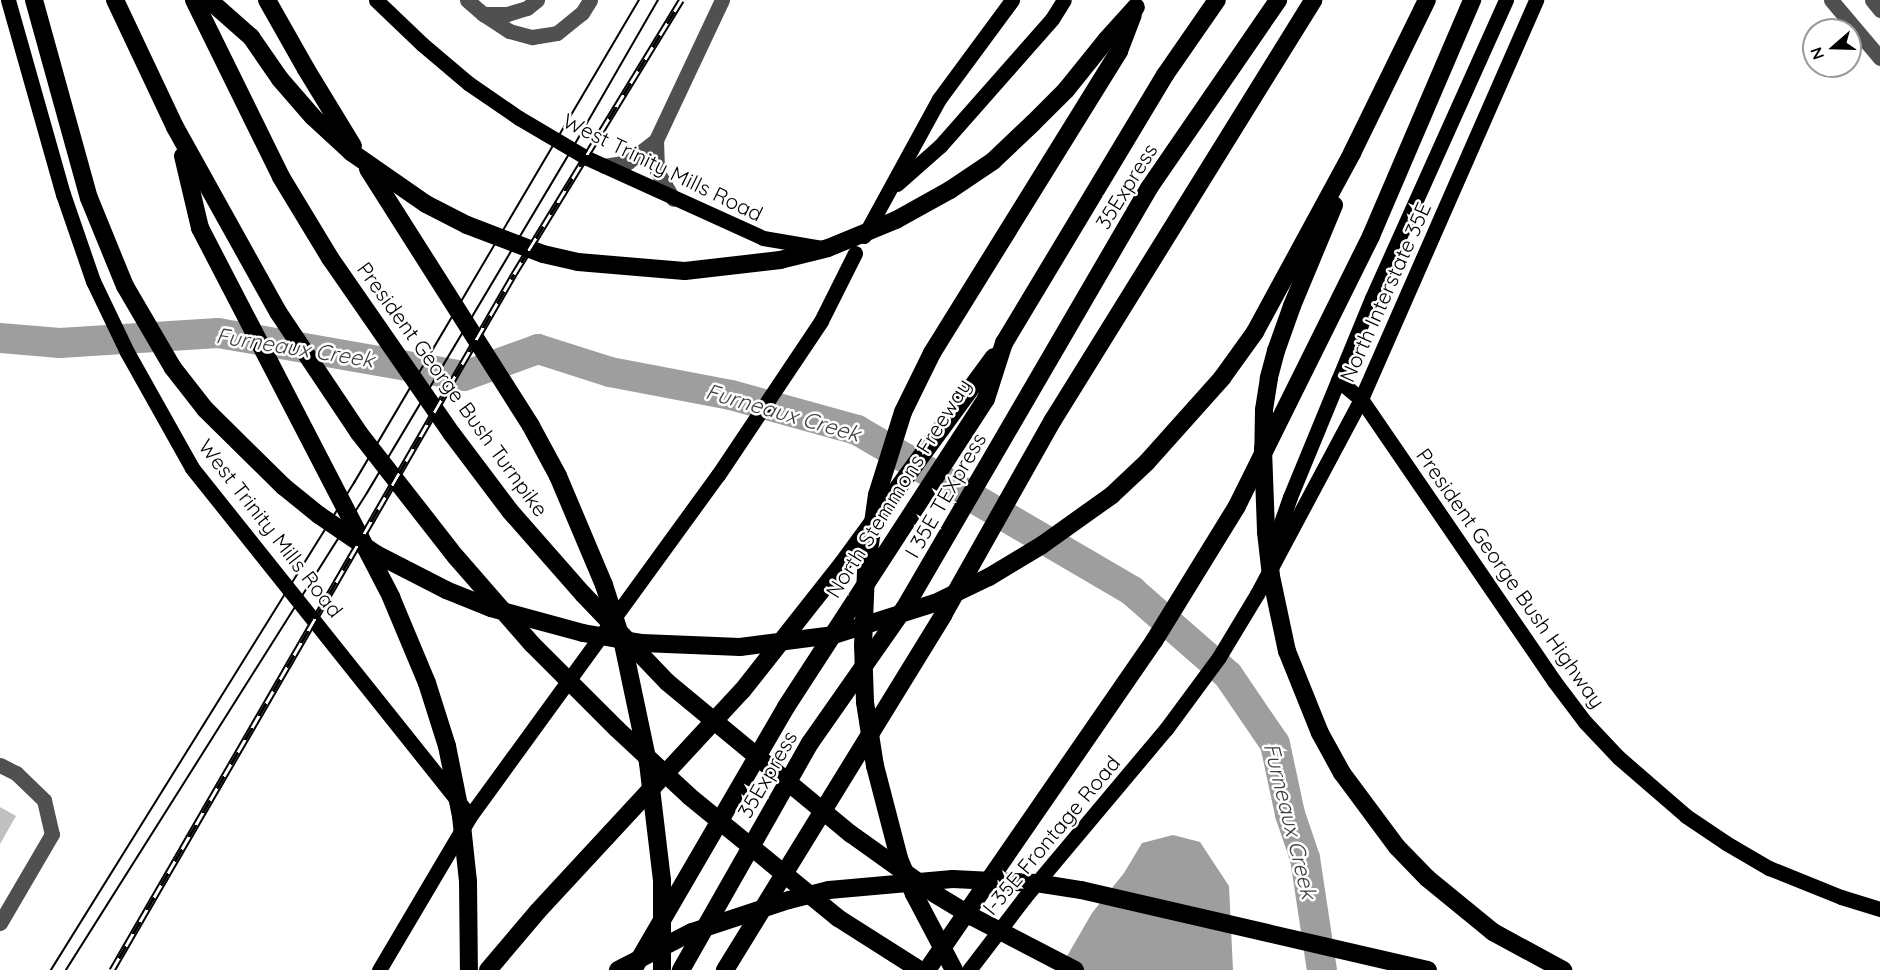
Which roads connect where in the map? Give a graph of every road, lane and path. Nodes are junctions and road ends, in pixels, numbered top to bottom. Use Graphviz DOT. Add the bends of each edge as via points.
graph roads {
  1 [pos="8,0"];
  2 [pos="34,0"];
  3 [pos="115,0"];
  4 [pos="194,0"];
  5 [pos="209,0"];
  6 [pos="267,0"];
  7 [pos="376,0"];
  8 [pos="467,0"];
  9 [pos="537,0"];
  10 [pos="590,0"];
  11 [pos="722,0"];
  12 [pos="1012,0"];
  13 [pos="1064,0"];
  14 [pos="1217,0"];
  15 [pos="1278,0"];
  16 [pos="1313,0"];
  17 [pos="1427,0"];
  18 [pos="1472,0"];
  19 [pos="1506,0"];
  20 [pos="1536,0"];
  21 [pos="1831,0"];
  22 [pos="1872,0"];
  23 [pos="1138,4"];
  24 [pos="1880,10"];
  25 [pos="483,14"];
  26 [pos="1880,58"];
  27 [pos="175,127"];
  28 [pos="656,140"];
  29 [pos="1352,153"];
  30 [pos="604,166"];
  31 [pos="889,191"];
  32 [pos="673,199"];
  33 [pos="855,253"];
  34 [pos="1338,380"];
  35 [pos="978,395"];
  36 [pos="1361,399"];
  37 [pos="1024,404"];
  38 [pos="1257,594"];
  39 [pos="904,609"];
  40 [pos="1166,729"];
  41 [pos="0,765"];
  42 [pos="470,816"];
  43 [pos="1880,909"];
  44 [pos="0,923"];
  45 [pos="379,970"];
  46 [pos="469,970"];
  47 [pos="488,970"];
  48 [pos="618,970"];
  49 [pos="633,970"];
  50 [pos="662,970"];
  51 [pos="681,970"];
  52 [pos="725,970"];
  53 [pos="920,970"];
  54 [pos="927,970"];
  55 [pos="954,970"];
  56 [pos="969,970"];
  57 [pos="1075,970"];
  58 [pos="1428,970"];
  59 [pos="1563,970"];
  1 -- 42 [label="main road, West Trinity Mills Road" via="63,194 93,281 127,352 192,468"];
  2 -- 29 [label="highway" via="72,143 105,244 145,324 205,409 283,486 319,515 412,574 491,608 542,623 642,643 740,647 834,635 934,603 988,577 1076,523 1148,462 1222,378 1255,332"];
  3 -- 27 [label="highway"];
  4 -- 57 [label="highway, President George Bush Turnpike" via="281,177 330,258 452,434 510,510 583,594 667,682 852,834 954,906"];
  5 -- 23 [label="highway" via="251,37 313,117 351,152 426,204 467,225 543,254 578,262 685,271 780,260 828,248 896,220 950,190 993,160 1041,115"];
  6 -- 50 [label="highway" via="312,79 531,426 581,527 623,644 648,763 662,880"];
  7 -- 30 [label="main road, West Trinity Mills Road" via="468,82 519,118"];
  8 -- 25 [label="street"];
  9 -- 25 [label="street" via="507,14"];
  10 -- 25 [label="street" via="582,14 556,33 532,37 510,31"];
  11 -- 28 [label="street"];
  12 -- 31 [label="main road" via="939,99"];
  13 -- 31 [label="main road" via="1052,19 940,146"];
  14 -- 35 [label="highway" via="1165,75 1004,343"];
  15 -- 37 [label="highway, 35Express" via="1149,188"];
  16 -- 52 [label="highway" via="1053,420 943,615"];
  17 -- 29 [label="highway"];
  18 -- 54 [label="highway" via="1371,236 1238,506 1154,641"];
  19 -- 34 [label="main road, North Interstate 35E"];
  20 -- 36 [label="main road, North Interstate 35E"];
  21 -- 26 [label="street"];
  22 -- 24 [label="street"];
  23 -- 55 [label="highway" via="1119,51 932,353 903,412 877,495 866,572 863,646 865,702 875,766 899,858"];
  27 -- 46 [label="highway" via="200,228 392,597 427,683 447,746 460,816 468,880"];
  27 -- 53 [label="highway" via="247,259 319,375 408,498 532,644 617,729 715,818 838,918"];
  28 -- 30 [label="street" via="628,162"];
  28 -- 32 [label="street" via="657,171"];
  29 -- 59 [label="highway" via="1327,228 1276,351 1264,410 1264,494 1270,565 1287,651 1320,733 1342,773 1397,847 1427,878 1493,932"];
  30 -- 32 [label="main road, West Trinity Mills Road"];
  31 -- 33 [label="main road"];
  32 -- 33 [label="main road, West Trinity Mills Road" via="763,238"];
  33 -- 42 [label="main road" via="821,321 718,475"];
  34 -- 36 [label="main road, President George Bush Highway"];
  34 -- 38 [label="main road, North Interstate 35E" via="1290,497"];
  35 -- 47 [label="highway" via="742,692"];
  35 -- 49 [label="highway, North Stemmons Freeway" via="786,707"];
  36 -- 38 [label="main road, North Interstate 35E"];
  36 -- 43 [label="main road, President George Bush Highway" via="1554,681 1618,757 1686,816 1743,853 1769,868"];
  37 -- 39 [label="highway, I 35E TEXpress"];
  38 -- 40 [label="main road, North Interstate 35E" via="1219,657"];
  39 -- 51 [label="highway, 35Express" via="810,743"];
  40 -- 56 [label="main road, I-35E Frontage Road"];
  41 -- 44 [label="street" via="16,773 44,800 52,834"];
  42 -- 45 [label="main road"];
  48 -- 58 [label="highway" via="692,932 789,900 829,890 953,879 1035,883 1081,890"];
}
